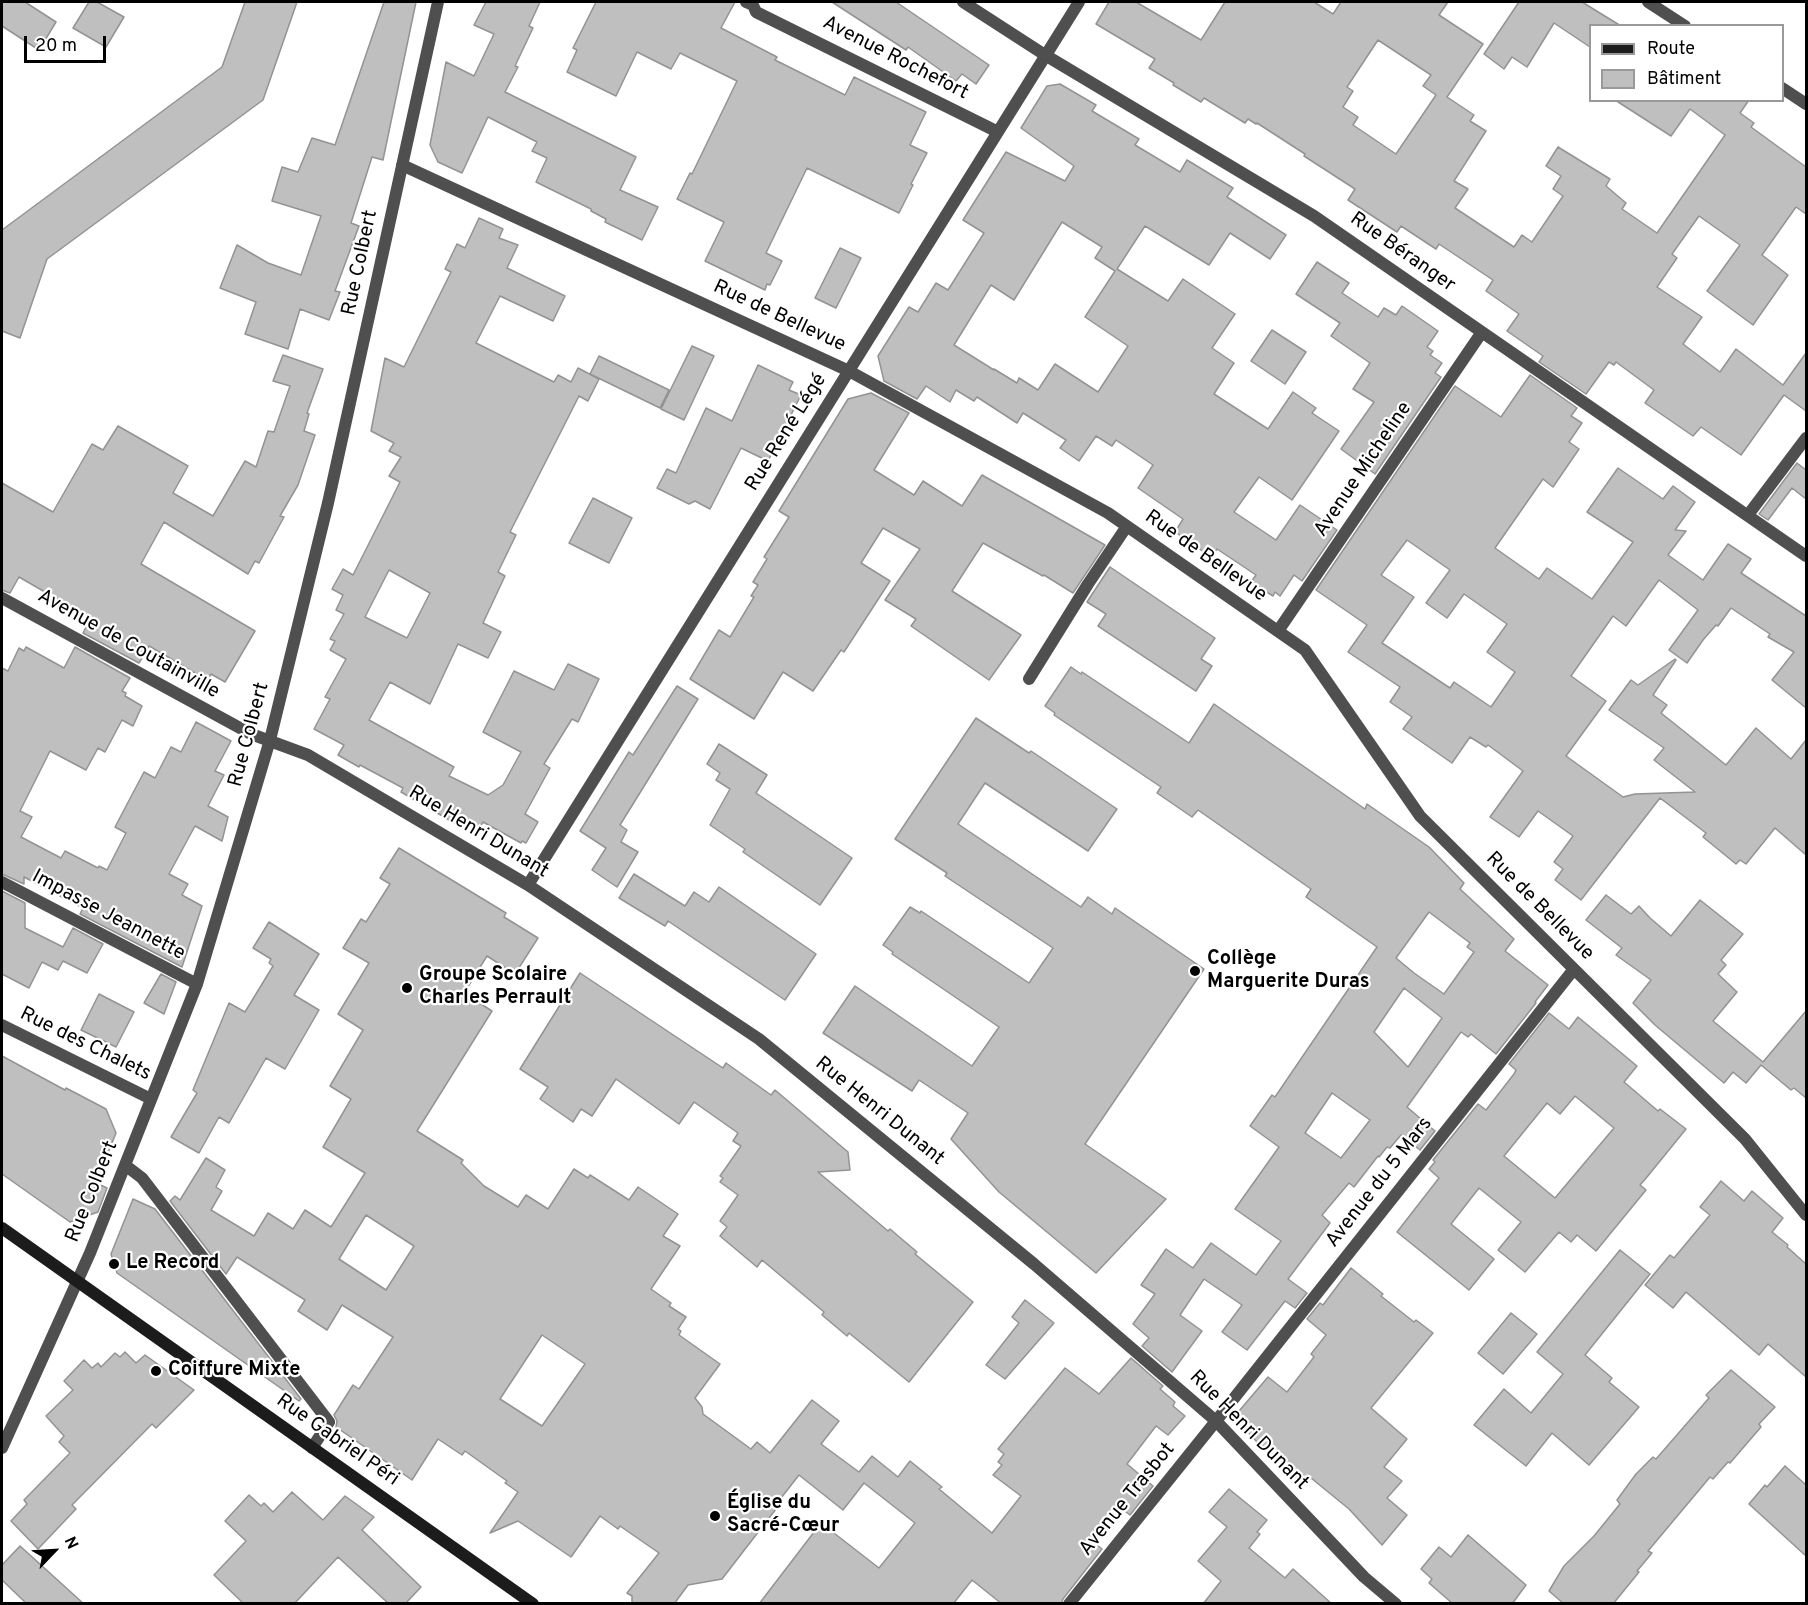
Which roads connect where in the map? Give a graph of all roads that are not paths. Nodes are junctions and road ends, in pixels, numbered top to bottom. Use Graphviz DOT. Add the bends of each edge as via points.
graph roads {
  1 [pos="438,2"];
  2 [pos="746,2"];
  3 [pos="963,2"];
  4 [pos="1079,2"];
  5 [pos="1648,2"];
  6 [pos="1682,24"];
  7 [pos="1045,56"];
  8 [pos="1784,89"];
  9 [pos="1806,104"];
  10 [pos="998,132"];
  11 [pos="402,165"];
  12 [pos="1482,332"];
  13 [pos="849,370"];
  14 [pos="1806,438"];
  15 [pos="1748,514"];
  16 [pos="1127,526"];
  17 [pos="1806,556"];
  18 [pos="2,598"];
  19 [pos="1278,631"];
  20 [pos="1029,679"];
  21 [pos="270,740"];
  22 [pos="2,882"];
  23 [pos="528,885"];
  24 [pos="1574,969"];
  25 [pos="197,984"];
  26 [pos="2,1025"];
  27 [pos="151,1099"];
  28 [pos="124,1165"];
  29 [pos="1806,1215"];
  30 [pos="2,1228"];
  31 [pos="77,1282"];
  32 [pos="1216,1421"];
  33 [pos="2,1448"];
  34 [pos="312,1448"];
  35 [pos="533,1604"];
  36 [pos="1069,1604"];
  37 [pos="1396,1604"];
  1 -- 11 [label="street, Rue Colbert"];
  2 -- 10 [label="street, Avenue Rochefort" via="756,12"];
  3 -- 7 [label="street, Rue Béranger"];
  4 -- 7 [label="street, Rue René Légé"];
  5 -- 6 [label="street"];
  7 -- 10 [label="street, Rue René Légé"];
  7 -- 12 [label="street, Rue Béranger" via="1314,216"];
  8 -- 9 [label="street"];
  10 -- 13 [label="street, Rue René Légé"];
  11 -- 13 [label="street, Rue de Bellevue"];
  11 -- 21 [label="street, Rue Colbert" via="328,503"];
  12 -- 15 [label="street, Rue Béranger"];
  12 -- 19 [label="street, Avenue Micheline"];
  13 -- 16 [label="street, Rue de Bellevue"];
  13 -- 23 [label="street, Rue René Légé"];
  14 -- 15 [label="street"];
  15 -- 17 [label="street, Rue Béranger"];
  16 -- 19 [label="street, Rue de Bellevue"];
  16 -- 20 [label="street"];
  18 -- 21 [label="street, Avenue de Coutainville" via="251,734"];
  19 -- 24 [label="street, Rue de Bellevue" via="1305,650 1420,816"];
  21 -- 23 [label="street, Rue Henri Dunant" via="308,755"];
  21 -- 25 [label="street, Rue Colbert"];
  22 -- 25 [label="street, Impasse Jeannette"];
  23 -- 32 [label="street, Rue Henri Dunant" via="759,1039 1034,1264"];
  24 -- 29 [label="street, Rue de Bellevue" via="1744,1139"];
  24 -- 32 [label="street, Avenue du 5 Mars"];
  25 -- 27 [label="street, Rue Colbert"];
  26 -- 27 [label="street, Rue des Chalets"];
  27 -- 28 [label="street, Rue Colbert"];
  28 -- 31 [label="street, Rue Colbert"];
  28 -- 34 [label="street" via="142,1178 329,1422"];
  30 -- 31 [label="main road, Rue Gabriel Péri"];
  31 -- 33 [label="street, Rue Colbert"];
  31 -- 34 [label="main road, Rue Gabriel Péri"];
  32 -- 36 [label="street, Avenue Trasbot"];
  32 -- 37 [label="street, Rue Henri Dunant" via="1364,1577"];
  34 -- 35 [label="main road, Rue Gabriel Péri"];
}
